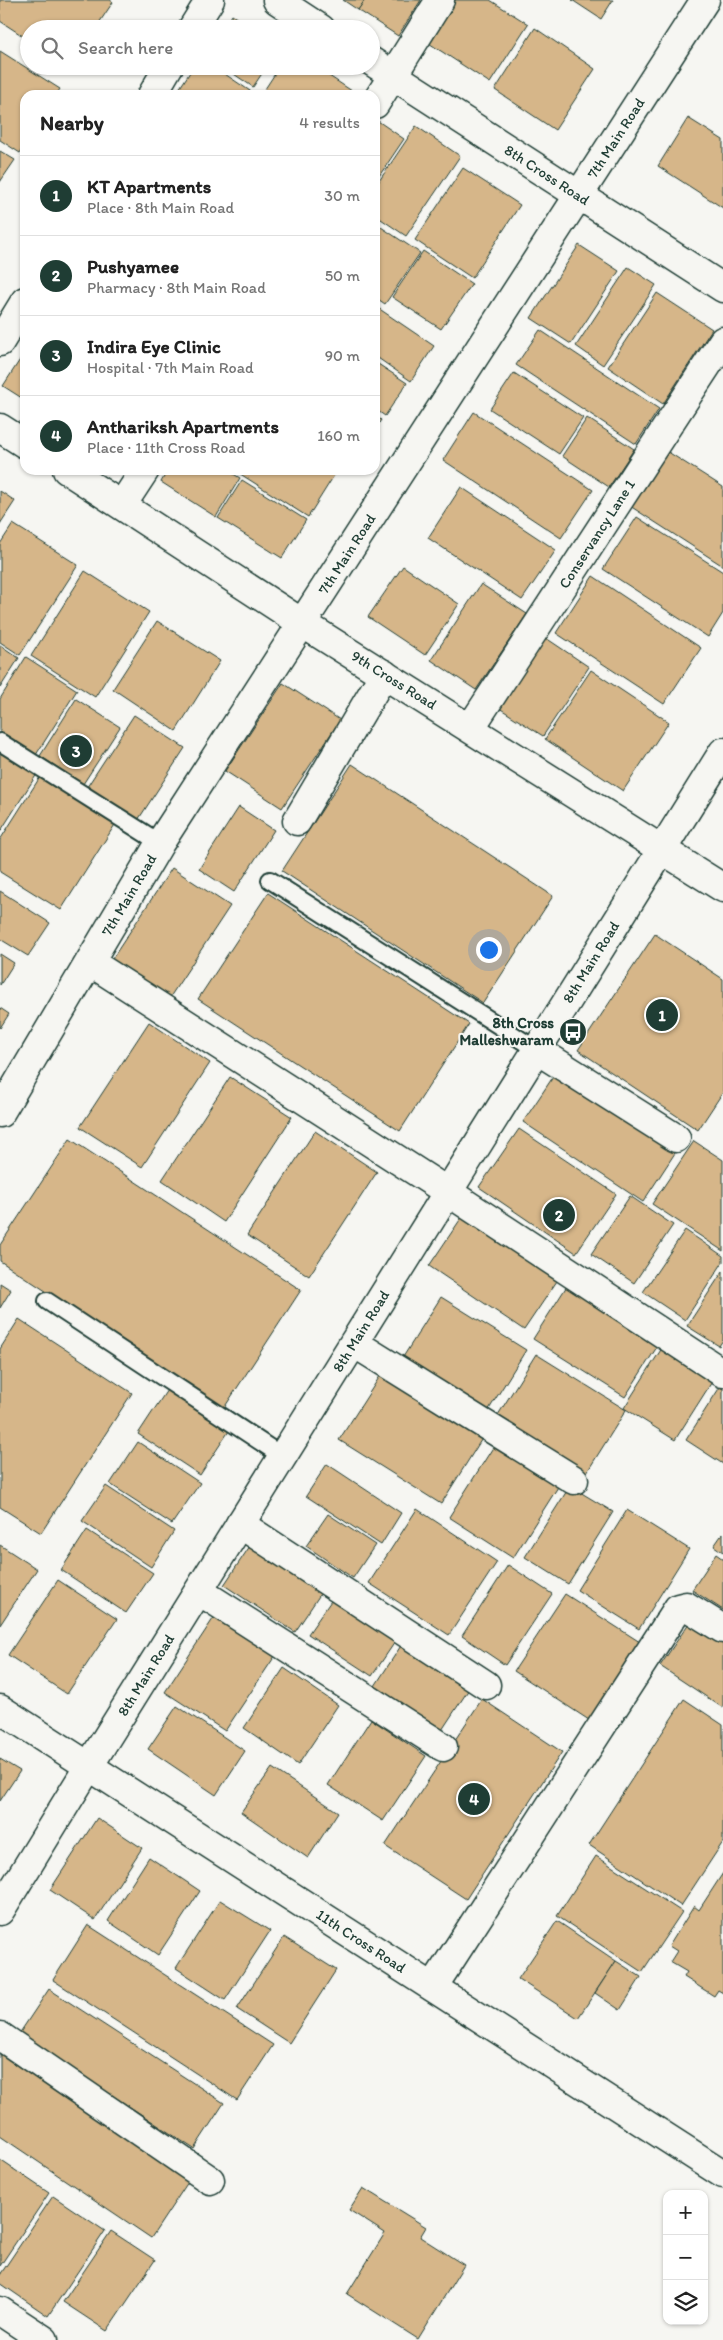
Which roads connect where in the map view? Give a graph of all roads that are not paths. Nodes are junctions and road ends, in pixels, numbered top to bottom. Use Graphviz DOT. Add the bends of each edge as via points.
graph roads {
  1 [pos="210,0"];
  2 [pos="277,0"];
  3 [pos="440,0"];
  4 [pos="705,0"];
  5 [pos="198,20"];
  6 [pos="307,20"];
  7 [pos="382,68"];
  8 [pos="164,75"];
  9 [pos="155,90"];
  10 [pos="378,90"];
  11 [pos="580,195"];
  12 [pos="723,288"];
  13 [pos="20,309"];
  14 [pos="723,341"];
  15 [pos="0,342"];
  16 [pos="0,428"];
  17 [pos="20,441"];
  18 [pos="75,475"];
  19 [pos="142,475"];
  20 [pos="122,505"];
  21 [pos="302,623"];
  22 [pos="384,674"];
  23 [pos="471,727"];
  24 [pos="0,742"];
  25 [pos="723,752"];
  26 [pos="298,821"];
  27 [pos="160,843"];
  28 [pos="662,849"];
  29 [pos="270,880"];
  30 [pos="723,888"];
  31 [pos="90,962"];
  32 [pos="536,1050"];
  33 [pos="0,1114"];
  34 [pos="676,1138"];
  35 [pos="448,1192"];
  36 [pos="47,1301"];
  37 [pos="354,1343"];
  38 [pos="723,1373"];
  39 [pos="282,1456"];
  40 [pos="574,1480"];
  41 [pos="240,1524"];
  42 [pos="199,1591"];
  43 [pos="723,1629"];
  44 [pos="486,1685"];
  45 [pos="0,1709"];
  46 [pos="443,1747"];
  47 [pos="88,1766"];
  48 [pos="0,1911"];
  49 [pos="433,1987"];
  50 [pos="0,2036"];
  51 [pos="723,2174"];
  52 [pos="210,2180"];
  53 [pos="0,2311"];
  54 [pos="44,2340"];
  1 -- 5 [label="street"];
  2 -- 6 [label="street"];
  3 -- 7 [label="street"];
  4 -- 11 [label="street, 7th Main Road"];
  7 -- 10 [label="street"];
  7 -- 11 [label="street, 8th Cross Road"];
  8 -- 9 [label="street"];
  11 -- 12 [label="street, 8th Cross Road"];
  11 -- 21 [label="street, 7th Main Road"];
  13 -- 15 [label="street"];
  14 -- 23 [label="street, Conservancy Lane 1"];
  16 -- 17 [label="street"];
  18 -- 20 [label="street, 9th Cross Road"];
  19 -- 20 [label="street"];
  20 -- 21 [label="street, 9th Cross Road"];
  21 -- 22 [label="street, 9th Cross Road"];
  21 -- 27 [label="street, 7th Main Road"];
  22 -- 23 [label="street, 9th Cross Road"];
  22 -- 26 [label="street"];
  23 -- 28 [label="street, 9th Cross Road"];
  24 -- 27 [label="lane"];
  25 -- 28 [label="street, 8th Main Road"];
  27 -- 31 [label="street, 7th Main Road"];
  28 -- 30 [label="street, 9th Cross Road"];
  28 -- 32 [label="street, 8th Main Road"];
  29 -- 32 [label="lane"];
  31 -- 33 [label="street, 7th Main Road"];
  31 -- 35 [label="street"];
  32 -- 34 [label="street"];
  32 -- 35 [label="street, 8th Main Road"];
  35 -- 37 [label="street, 8th Main Road"];
  35 -- 38 [label="street"];
  36 -- 39 [label="lane"];
  37 -- 39 [label="street, 8th Main Road"];
  37 -- 40 [label="street"];
  39 -- 41 [label="street, 8th Main Road"];
  41 -- 42 [label="street, 8th Main Road"];
  41 -- 44 [label="street"];
  42 -- 46 [label="street"];
  42 -- 47 [label="street, 8th Main Road"];
  43 -- 49 [label="street" via="686,1606 678,1608"];
  45 -- 47 [label="street, 11th Cross Road"];
  47 -- 48 [label="street, 8th Main Road"];
  47 -- 49 [label="street, 11th Cross Road"];
  49 -- 51 [label="street, 11th Cross Road"];
  50 -- 52 [label="street"];
  53 -- 54 [label="street"];
}
